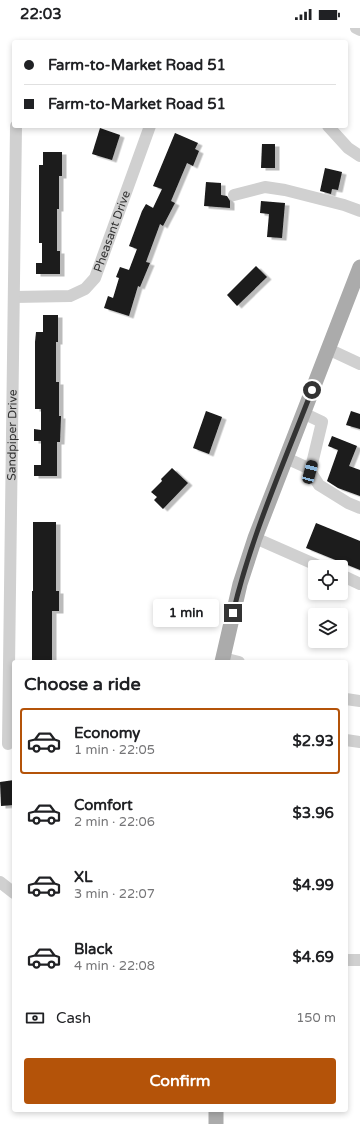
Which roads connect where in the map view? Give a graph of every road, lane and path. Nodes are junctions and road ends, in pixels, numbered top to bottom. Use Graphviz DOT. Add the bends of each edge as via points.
graph roads {
  1 [pos="356,28"];
  2 [pos="360,30"];
  3 [pos="16,128"];
  4 [pos="149,128"];
  5 [pos="330,128"];
  6 [pos="360,156"];
  7 [pos="234,195"];
  8 [pos="360,211"];
  9 [pos="360,267"];
  10 [pos="14,297"];
  11 [pos="328,349"];
  12 [pos="360,364"];
  13 [pos="303,413"];
  14 [pos="286,458"];
  15 [pos="310,472"];
  16 [pos="360,508"];
  17 [pos="255,538"];
  18 [pos="308,561"];
  19 [pos="348,578"];
  20 [pos="360,584"];
  21 [pos="222,660"];
  22 [pos="4,671"];
  23 [pos="348,699"];
  24 [pos="360,701"];
  25 [pos="348,740"];
  26 [pos="360,742"];
  27 [pos="8,744"];
  28 [pos="348,960"];
  29 [pos="360,960"];
  30 [pos="216,1112"];
  31 [pos="216,1124"];
  1 -- 2 [label="street"];
  3 -- 10 [label="street, Sandpiper Drive"];
  4 -- 10 [label="street, Pheasant Drive" via="95,278 84,289 70,296"];
  5 -- 6 [label="street" via="348,148"];
  7 -- 8 [label="street" via="265,187"];
  9 -- 11 [label="main road"];
  10 -- 22 [label="street, Sandpiper Drive"];
  11 -- 12 [label="street"];
  11 -- 13 [label="main road"];
  13 -- 14 [label="main road"];
  13 -- 15 [label="street" via="322,422"];
  14 -- 15 [label="street" via="308,468"];
  14 -- 17 [label="main road"];
  15 -- 16 [label="street" via="319,485"];
  17 -- 18 [label="street"];
  17 -- 21 [label="main road" via="240,584"];
  19 -- 20 [label="street"];
  22 -- 27 [label="street, Sandpiper Drive"];
  23 -- 24 [label="street"];
  25 -- 26 [label="street"];
  28 -- 29 [label="street"];
  30 -- 31 [label="main road"];
}
